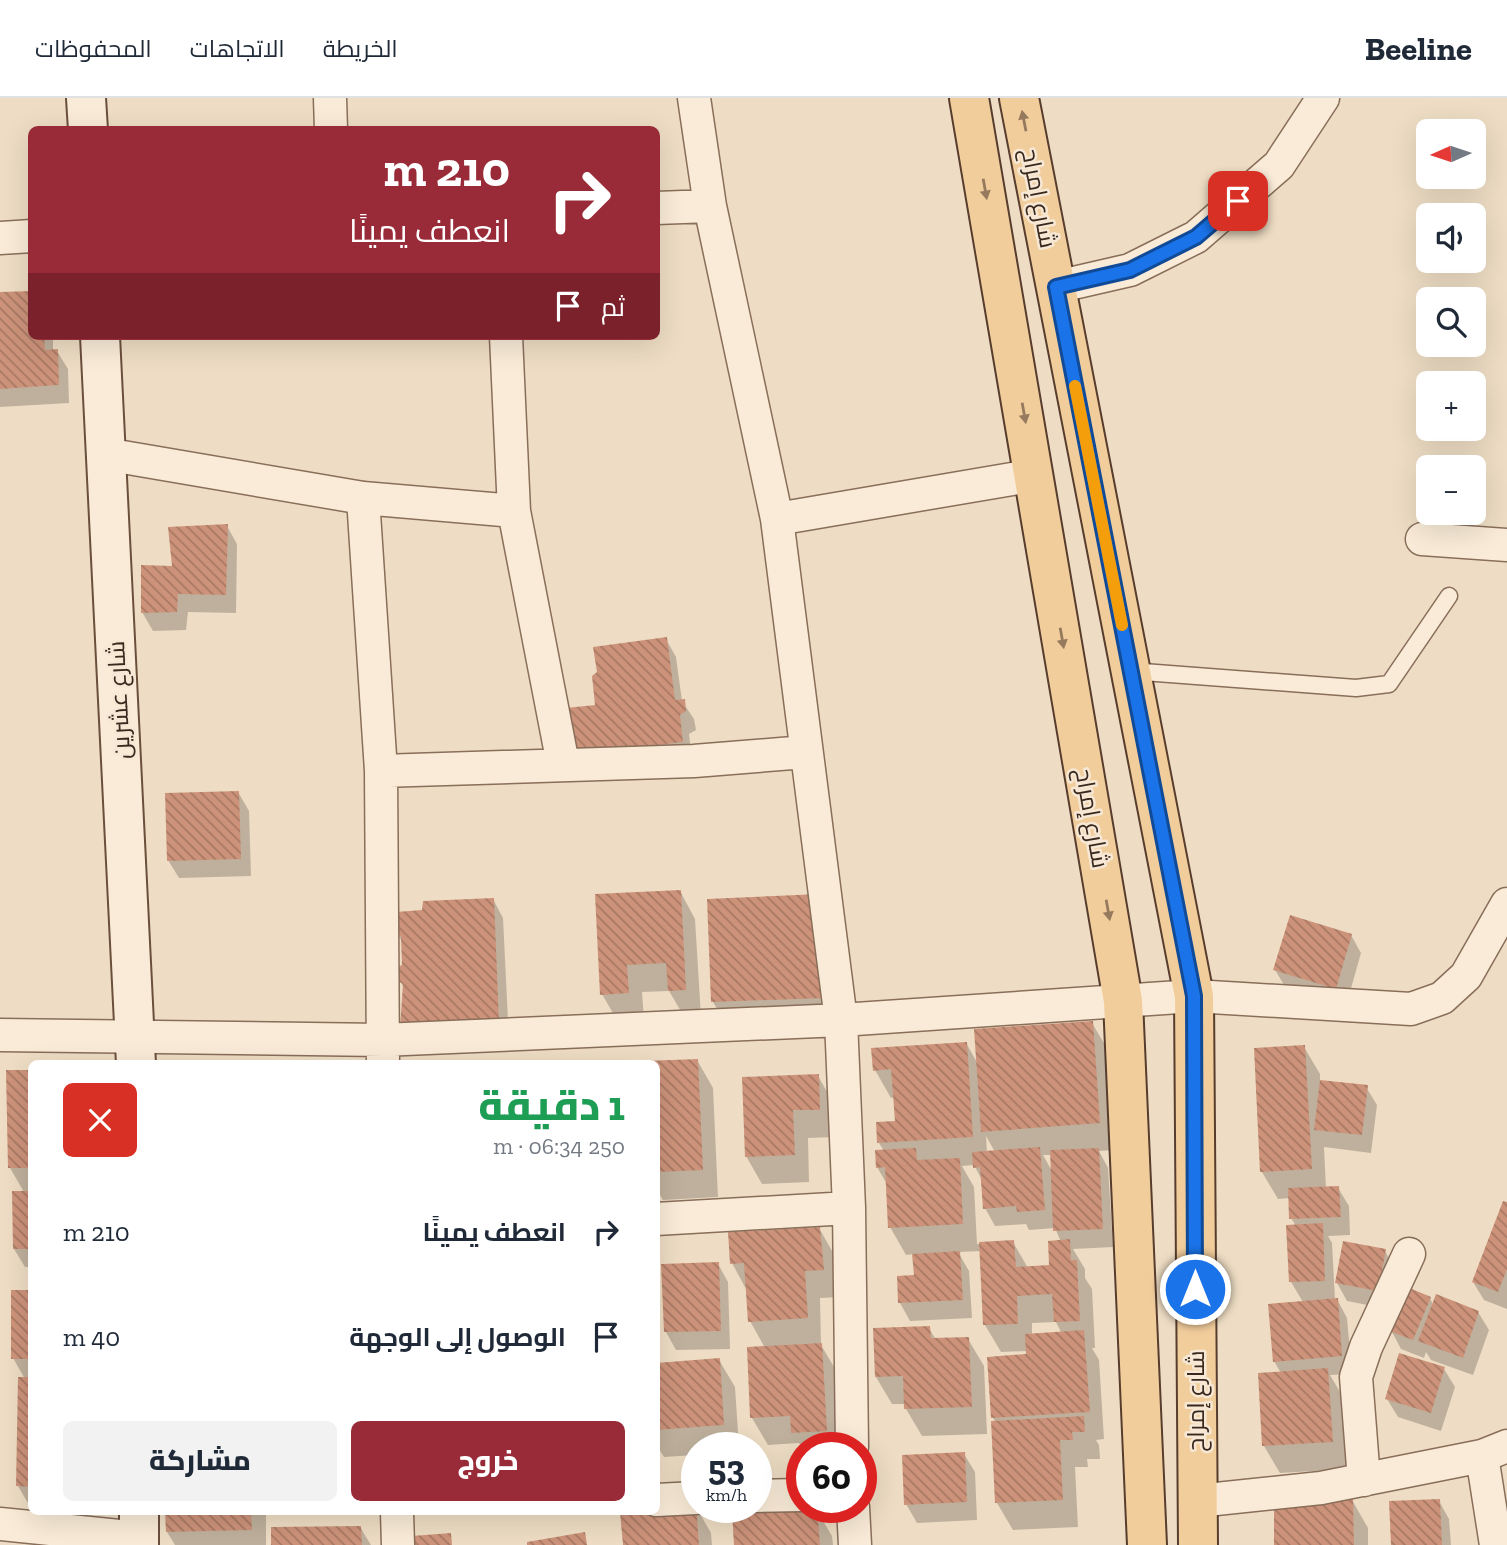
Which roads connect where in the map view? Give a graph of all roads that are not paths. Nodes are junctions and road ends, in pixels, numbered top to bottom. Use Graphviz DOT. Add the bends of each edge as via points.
graph roads {
  1 [pos="86,98"];
  2 [pos="330,98"];
  3 [pos="694,98"];
  4 [pos="969,98"];
  5 [pos="1019,98"];
  6 [pos="1323,98"];
  7 [pos="88,126"];
  8 [pos="331,126"];
  9 [pos="710,206"];
  10 [pos="660,208"];
  11 [pos="28,236"];
  12 [pos="0,238"];
  13 [pos="1056,287"];
  14 [pos="100,340"];
  15 [pos="506,340"];
  16 [pos="105,454"];
  17 [pos="1035,475"];
  18 [pos="363,498"];
  19 [pos="514,511"];
  20 [pos="777,519"];
  21 [pos="1422,539"];
  22 [pos="1507,545"];
  23 [pos="1449,596"];
  24 [pos="1130,671"];
  25 [pos="805,752"];
  26 [pos="563,764"];
  27 [pos="381,771"];
  28 [pos="1507,904"];
  29 [pos="1194,996"];
  30 [pos="1123,1001"];
  31 [pos="841,1020"];
  32 [pos="0,1035"];
  33 [pos="136,1050"];
  34 [pos="382,1052"];
  35 [pos="849,1208"];
  36 [pos="660,1219"];
  37 [pos="1409,1254"];
  38 [pos="852,1432"];
  39 [pos="1494,1451"];
  40 [pos="1364,1480"];
  41 [pos="681,1499"];
  42 [pos="660,1500"];
  43 [pos="1197,1501"];
  44 [pos="397,1515"];
  45 [pos="854,1523"];
  46 [pos="0,1524"];
  47 [pos="139,1532"];
  48 [pos="398,1545"];
  49 [pos="855,1545"];
  50 [pos="1147,1545"];
  51 [pos="1198,1545"];
  52 [pos="1496,1545"];
  1 -- 7 [label="street"];
  2 -- 8 [label="street"];
  3 -- 9 [label="street"];
  4 -- 17 [label="main road, شارع إمراح, one-way"];
  13 -- 5 [label="main road, شارع إمراح, one-way"];
  6 -- 13 [label="street" via="1279,165 1196,237 1130,270"];
  9 -- 10 [label="street"];
  9 -- 20 [label="street"];
  11 -- 12 [label="street"];
  13 -- 24 [label="main road, شارع إمراح"];
  14 -- 16 [label="street, شارع عشرين"];
  15 -- 19 [label="street"];
  16 -- 18 [label="street"];
  16 -- 33 [label="street, شارع عشرين"];
  17 -- 20 [label="street"];
  17 -- 30 [label="main road, شارع إمراح, one-way"];
  18 -- 19 [label="street"];
  18 -- 27 [label="street"];
  19 -- 26 [label="street"];
  20 -- 25 [label="street"];
  21 -- 22 [label="street"];
  23 -- 24 [label="lane" via="1388,684 1356,688"];
  24 -- 29 [label="main road, شارع إمراح"];
  25 -- 26 [label="street"];
  25 -- 31 [label="street"];
  26 -- 27 [label="street"];
  27 -- 34 [label="street"];
  28 -- 29 [label="street" via="1466,976 1442,998 1411,1009"];
  29 -- 30 [label="street"];
  29 -- 43 [label="main road, شارع إمراح"];
  30 -- 31 [label="street"];
  30 -- 50 [label="main road, شارع إمراح"];
  31 -- 34 [label="street"];
  31 -- 35 [label="street"];
  32 -- 33 [label="street"];
  33 -- 34 [label="street"];
  35 -- 36 [label="street"];
  35 -- 38 [label="street"];
  37 -- 40 [label="street" via="1356,1377"];
  39 -- 40 [label="street"];
  39 -- 52 [label="street"];
  40 -- 43 [label="street"];
  41 -- 42 [label="street"];
  43 -- 51 [label="main road, شارع إمراح"];
  44 -- 48 [label="street"];
  45 -- 49 [label="street"];
  46 -- 47 [label="street"];
}
